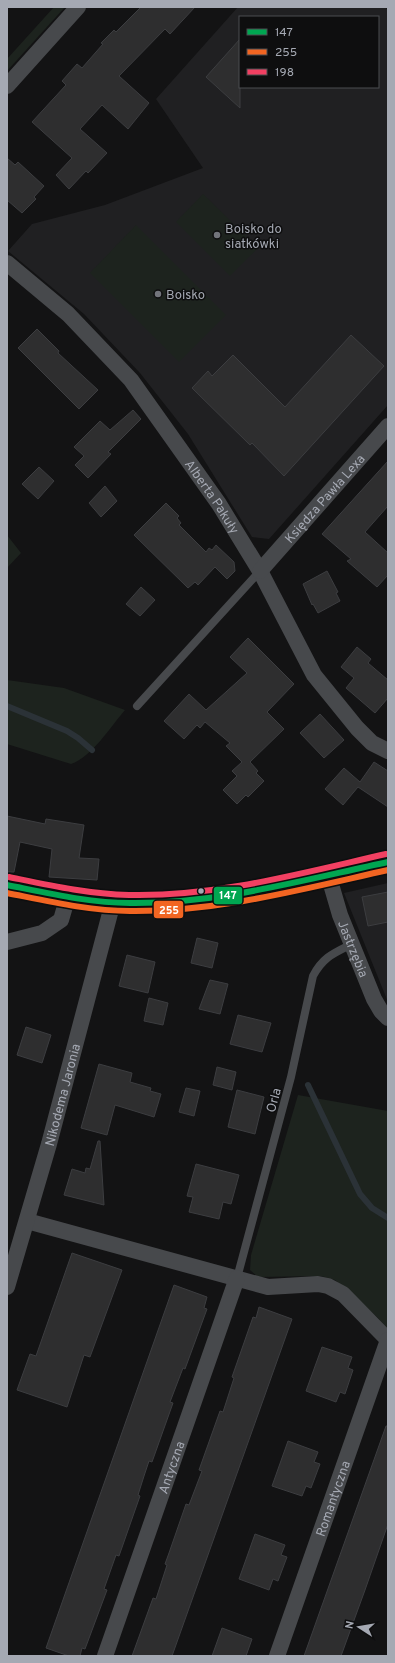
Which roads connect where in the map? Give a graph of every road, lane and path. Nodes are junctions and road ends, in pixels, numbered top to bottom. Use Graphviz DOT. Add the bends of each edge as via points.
graph roads {
  1 [pos="78,7"];
  2 [pos="7,86"];
  3 [pos="7,263"];
  4 [pos="388,426"];
  5 [pos="260,571"];
  6 [pos="137,706"];
  7 [pos="388,751"];
  8 [pos="388,862"];
  9 [pos="328,874"];
  10 [pos="7,885"];
  11 [pos="68,896"];
  12 [pos="113,902"];
  13 [pos="7,942"];
  14 [pos="352,944"];
  15 [pos="388,1018"];
  16 [pos="27,1221"];
  17 [pos="237,1278"];
  18 [pos="7,1287"];
  19 [pos="388,1340"];
  20 [pos="105,1656"];
  21 [pos="277,1656"];
  1 -- 2 [label="street"];
  3 -- 5 [label="street, Alberta Pakuły" via="68,314 131,380 219,504"];
  4 -- 5 [label="street, Księdza Pawła Lexa"];
  5 -- 6 [label="lane"];
  5 -- 7 [label="street, Alberta Pakuły" via="314,675 357,728 372,743"];
  8 -- 9 [label="street"];
  9 -- 12 [label="street" via="284,885 184,901"];
  9 -- 14 [label="street, Jastrzębia"];
  10 -- 11 [label="street"];
  11 -- 12 [label="street"];
  11 -- 13 [label="street" via="60,920 42,933"];
  12 -- 16 [label="street, Nikodema Jaronia"];
  14 -- 15 [label="street, Jastrzębia" via="374,999"];
  14 -- 17 [label="lane, Orla" via="329,955 321,962 313,976 291,1078"];
  16 -- 17 [label="street"];
  16 -- 18 [label="street, Nikodema Jaronia"];
  17 -- 19 [label="street" via="268,1287 318,1284 328,1286 343,1294"];
  17 -- 20 [label="street, Antyczna"];
  19 -- 21 [label="street, Romantyczna"];
}
